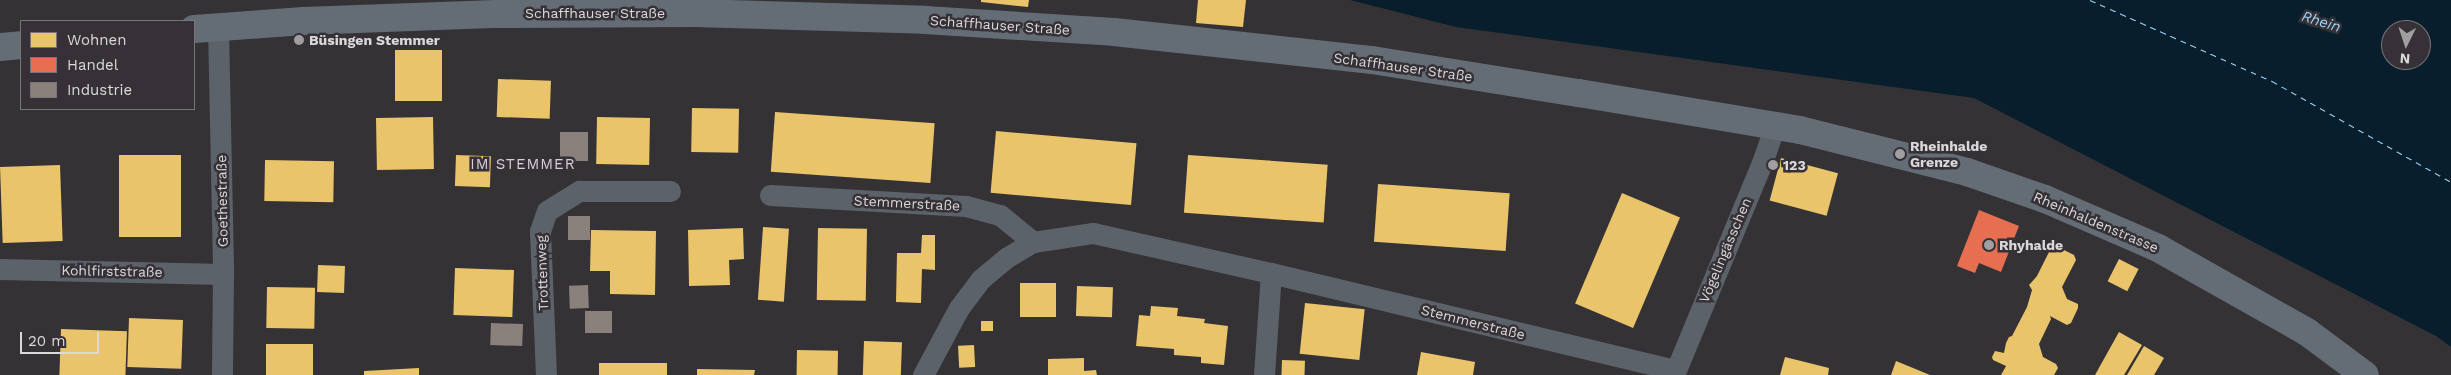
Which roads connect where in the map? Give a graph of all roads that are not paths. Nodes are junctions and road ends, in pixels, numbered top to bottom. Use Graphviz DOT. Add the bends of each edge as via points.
graph roads {
  1 [pos="206,28"];
  2 [pos="20,45"];
  3 [pos="0,47"];
  4 [pos="1787,127"];
  5 [pos="670,190"];
  6 [pos="770,195"];
  7 [pos="1033,242"];
  8 [pos="0,269"];
  9 [pos="1271,273"];
  10 [pos="224,274"];
  11 [pos="1674,373"];
  12 [pos="222,375"];
  13 [pos="546,375"];
  14 [pos="923,375"];
  15 [pos="1264,375"];
  16 [pos="2365,375"];
  1 -- 4 [label="main road, Schaffhauser Straße" via="509,14 703,13 935,21 1114,32 1372,60"];
  1 -- 10 [label="street, Goethestraße"];
  2 -- 3 [label="main road"];
  4 -- 11 [label="street, Vögelingässchen" via="1762,163"];
  4 -- 16 [label="main road, Rheinhaldenstrasse" via="1967,172 2045,199 2149,244 2307,332"];
  5 -- 13 [label="street, Trottenweg" via="579,191 546,211 540,231"];
  6 -- 7 [label="street, Stemmerstraße" via="966,206 1000,216"];
  7 -- 9 [label="street, Stemmerstraße" via="1093,233"];
  7 -- 14 [label="street, Stemmerstraße" via="1006,258 981,279 960,308"];
  8 -- 10 [label="street, Kohlfirststraße"];
  9 -- 11 [label="street, Stemmerstraße"];
  9 -- 15 [label="street"];
  10 -- 12 [label="street, Goethestraße"];
}
